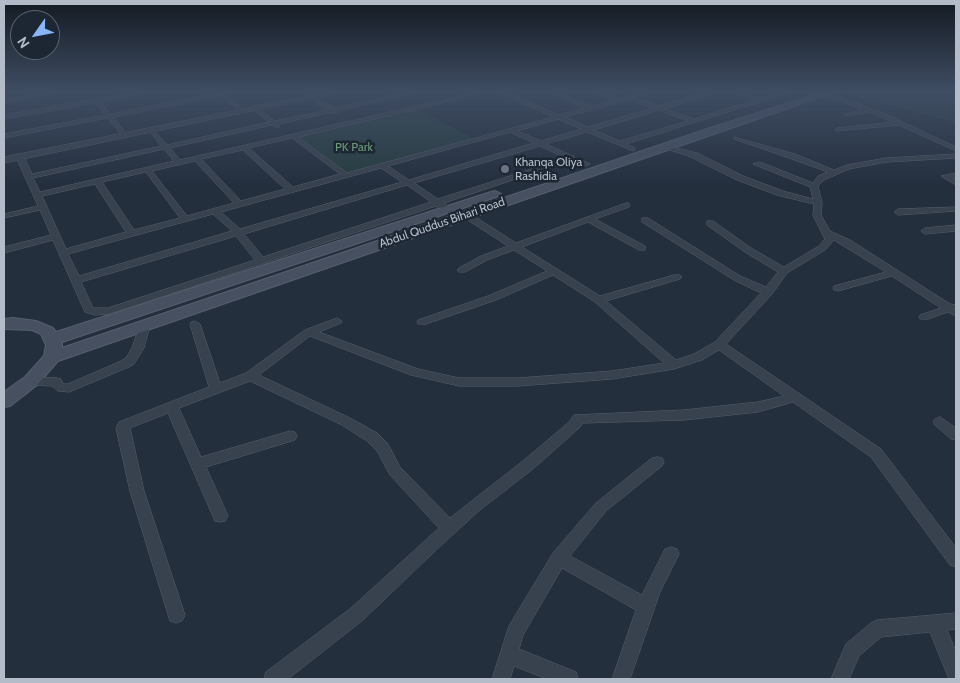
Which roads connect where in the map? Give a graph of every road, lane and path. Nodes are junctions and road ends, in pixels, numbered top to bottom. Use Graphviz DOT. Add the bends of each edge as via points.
graph roads {
  1 [pos="73,123"];
  2 [pos="114,123"];
  3 [pos="186,123"];
  4 [pos="273,123"];
  5 [pos="340,123"];
  6 [pos="535,123"];
  7 [pos="576,123"];
  8 [pos="606,123"];
  9 [pos="683,123"];
  10 [pos="714,123"];
  11 [pos="728,123"];
  12 [pos="893,123"];
  13 [pos="902,123"];
  14 [pos="588,128"];
  15 [pos="152,130"];
  16 [pos="510,130"];
  17 [pos="838,130"];
  18 [pos="4,136"];
  19 [pos="125,136"];
  20 [pos="292,137"];
  21 [pos="736,138"];
  22 [pos="539,143"];
  23 [pos="621,143"];
  24 [pos="166,147"];
  25 [pos="244,147"];
  26 [pos="664,147"];
  27 [pos="633,149"];
  28 [pos="956,149"];
  29 [pos="956,156"];
  30 [pos="20,157"];
  31 [pos="196,158"];
  32 [pos="572,158"];
  33 [pos="4,160"];
  34 [pos="178,162"];
  35 [pos="586,164"];
  36 [pos="757,164"];
  37 [pos="382,166"];
  38 [pos="147,169"];
  39 [pos="833,172"];
  40 [pos="345,175"];
  41 [pos="956,175"];
  42 [pos="29,178"];
  43 [pos="97,181"];
  44 [pos="407,182"];
  45 [pos="956,183"];
  46 [pos="814,186"];
  47 [pos="291,190"];
  48 [pos="37,196"];
  49 [pos="436,202"];
  50 [pos="818,203"];
  51 [pos="239,204"];
  52 [pos="626,205"];
  53 [pos="42,207"];
  54 [pos="446,209"];
  55 [pos="956,209"];
  56 [pos="215,211"];
  57 [pos="898,212"];
  58 [pos="466,215"];
  59 [pos="4,216"];
  60 [pos="185,219"];
  61 [pos="590,220"];
  62 [pos="645,220"];
  63 [pos="710,223"];
  64 [pos="956,228"];
  65 [pos="925,231"];
  66 [pos="238,232"];
  67 [pos="827,233"];
  68 [pos="131,234"];
  69 [pos="56,236"];
  70 [pos="515,246"];
  71 [pos="642,248"];
  72 [pos="4,250"];
  73 [pos="64,252"];
  74 [pos="260,260"];
  75 [pos="462,270"];
  76 [pos="555,271"];
  77 [pos="784,271"];
  78 [pos="892,273"];
  79 [pos="677,277"];
  80 [pos="77,280"];
  81 [pos="838,288"];
  82 [pos="768,292"];
  83 [pos="599,300"];
  84 [pos="954,309"];
  85 [pos="924,317"];
  86 [pos="337,321"];
  87 [pos="422,322"];
  88 [pos="4,324"];
  89 [pos="195,324"];
  90 [pos="145,325"];
  91 [pos="309,332"];
  92 [pos="53,339"];
  93 [pos="719,345"];
  94 [pos="52,357"];
  95 [pos="674,365"];
  96 [pos="250,376"];
  97 [pos="31,381"];
  98 [pos="216,389"];
  99 [pos="795,397"];
  100 [pos="4,401"];
  101 [pos="172,406"];
  102 [pos="940,422"];
  103 [pos="956,435"];
  104 [pos="290,436"];
  105 [pos="657,462"];
  106 [pos="197,464"];
  107 [pos="220,516"];
  108 [pos="450,528"];
  109 [pos="670,554"];
  110 [pos="559,558"];
  111 [pos="956,560"];
  112 [pos="646,606"];
  113 [pos="176,615"];
  114 [pos="956,621"];
  115 [pos="935,623"];
  116 [pos="508,654"];
  117 [pos="956,673"];
  118 [pos="273,679"];
  119 [pos="501,679"];
  120 [pos="569,679"];
  121 [pos="621,679"];
  122 [pos="840,679"];
  1 -- 18 [label="street"];
  2 -- 19 [label="street"];
  3 -- 15 [label="street"];
  4 -- 20 [label="street"];
  4 -- 24 [label="street"];
  5 -- 20 [label="street"];
  6 -- 16 [label="street"];
  7 -- 14 [label="street"];
  8 -- 14 [label="street"];
  9 -- 23 [label="street"];
  10 -- 27 [label="main road, Abdul Quddus Bihari Road"];
  11 -- 26 [label="main road, Abdul Quddus Bihari Road"];
  12 -- 17 [label="street"];
  13 -- 28 [label="street"];
  14 -- 22 [label="street"];
  14 -- 23 [label="street"];
  15 -- 19 [label="street"];
  15 -- 24 [label="street"];
  16 -- 22 [label="street"];
  16 -- 37 [label="street"];
  19 -- 30 [label="street"];
  20 -- 25 [label="street"];
  20 -- 40 [label="street"];
  21 -- 39 [label="street"];
  22 -- 32 [label="street"];
  22 -- 44 [label="street"];
  23 -- 27 [label="street"];
  24 -- 34 [label="street"];
  24 -- 42 [label="street"];
  25 -- 31 [label="street"];
  25 -- 47 [label="street"];
  26 -- 50 [label="street" via="694,155 772,190"];
  26 -- 58 [label="main road, Abdul Quddus Bihari Road"];
  27 -- 35 [label="main road, Abdul Quddus Bihari Road"];
  29 -- 39 [label="street" via="886,160"];
  30 -- 33 [label="street"];
  30 -- 42 [label="street"];
  31 -- 34 [label="street"];
  31 -- 51 [label="street"];
  32 -- 35 [label="street"];
  32 -- 49 [label="street"];
  34 -- 38 [label="street"];
  35 -- 54 [label="main road, Abdul Quddus Bihari Road"];
  36 -- 46 [label="street"];
  37 -- 40 [label="street"];
  37 -- 44 [label="street"];
  38 -- 43 [label="street"];
  38 -- 60 [label="street"];
  39 -- 46 [label="street"];
  40 -- 47 [label="street"];
  41 -- 45 [label="street" via="945,176"];
  42 -- 48 [label="street"];
  43 -- 48 [label="street"];
  43 -- 68 [label="street"];
  44 -- 49 [label="street"];
  44 -- 66 [label="street"];
  46 -- 50 [label="street"];
  47 -- 51 [label="street"];
  48 -- 53 [label="street"];
  49 -- 54 [label="street"];
  49 -- 74 [label="street"];
  50 -- 67 [label="street" via="817,216"];
  51 -- 56 [label="street"];
  52 -- 61 [label="street"];
  53 -- 59 [label="street"];
  53 -- 69 [label="street"];
  54 -- 92 [label="main road, Abdul Quddus Bihari Road"];
  55 -- 57 [label="street"];
  56 -- 60 [label="street"];
  56 -- 66 [label="street"];
  58 -- 70 [label="street"];
  58 -- 90 [label="main road, Abdul Quddus Bihari Road"];
  60 -- 68 [label="street"];
  61 -- 70 [label="street"];
  61 -- 71 [label="street"];
  62 -- 82 [label="street" via="737,278"];
  63 -- 77 [label="street"];
  64 -- 65 [label="street"];
  66 -- 74 [label="street"];
  66 -- 80 [label="street"];
  67 -- 77 [label="street" via="830,239 822,248"];
  67 -- 78 [label="street" via="847,242"];
  68 -- 73 [label="street"];
  69 -- 72 [label="street"];
  69 -- 73 [label="street"];
  70 -- 75 [label="street"];
  70 -- 76 [label="street"];
  73 -- 80 [label="street"];
  74 -- 80 [label="street" via="103,312 89,310"];
  76 -- 83 [label="street"];
  76 -- 87 [label="street" via="492,298"];
  77 -- 82 [label="street"];
  78 -- 81 [label="street"];
  78 -- 84 [label="street"];
  79 -- 83 [label="street"];
  82 -- 93 [label="street"];
  83 -- 95 [label="street"];
  84 -- 85 [label="street"];
  86 -- 91 [label="street"];
  88 -- 92 [label="main road" via="36,326 47,331"];
  89 -- 98 [label="street"];
  90 -- 94 [label="main road, Abdul Quddus Bihari Road"];
  90 -- 97 [label="street" via="138,348 125,364 69,388 62,388 57,382"];
  91 -- 95 [label="street" via="415,372 459,382 518,382 612,375"];
  91 -- 96 [label="street"];
  92 -- 94 [label="main road"];
  93 -- 95 [label="street"];
  93 -- 99 [label="street"];
  94 -- 97 [label="main road"];
  96 -- 98 [label="street"];
  96 -- 108 [label="street" via="372,436 383,448 395,471"];
  97 -- 100 [label="main road"];
  98 -- 101 [label="street"];
  99 -- 108 [label="street" via="758,406 684,415 579,418 528,465"];
  99 -- 111 [label="street" via="876,453"];
  101 -- 106 [label="street"];
  101 -- 113 [label="street" via="128,423 123,428 137,491"];
  102 -- 103 [label="street"];
  104 -- 106 [label="street"];
  105 -- 110 [label="street" via="601,507"];
  106 -- 107 [label="street"];
  108 -- 118 [label="street" via="357,614"];
  109 -- 112 [label="street"];
  110 -- 112 [label="street"];
  110 -- 116 [label="street" via="515,632"];
  112 -- 121 [label="street"];
  114 -- 115 [label="street"];
  115 -- 117 [label="street"];
  115 -- 122 [label="street" via="877,629 852,650"];
  116 -- 119 [label="street"];
  116 -- 120 [label="street"];
}
